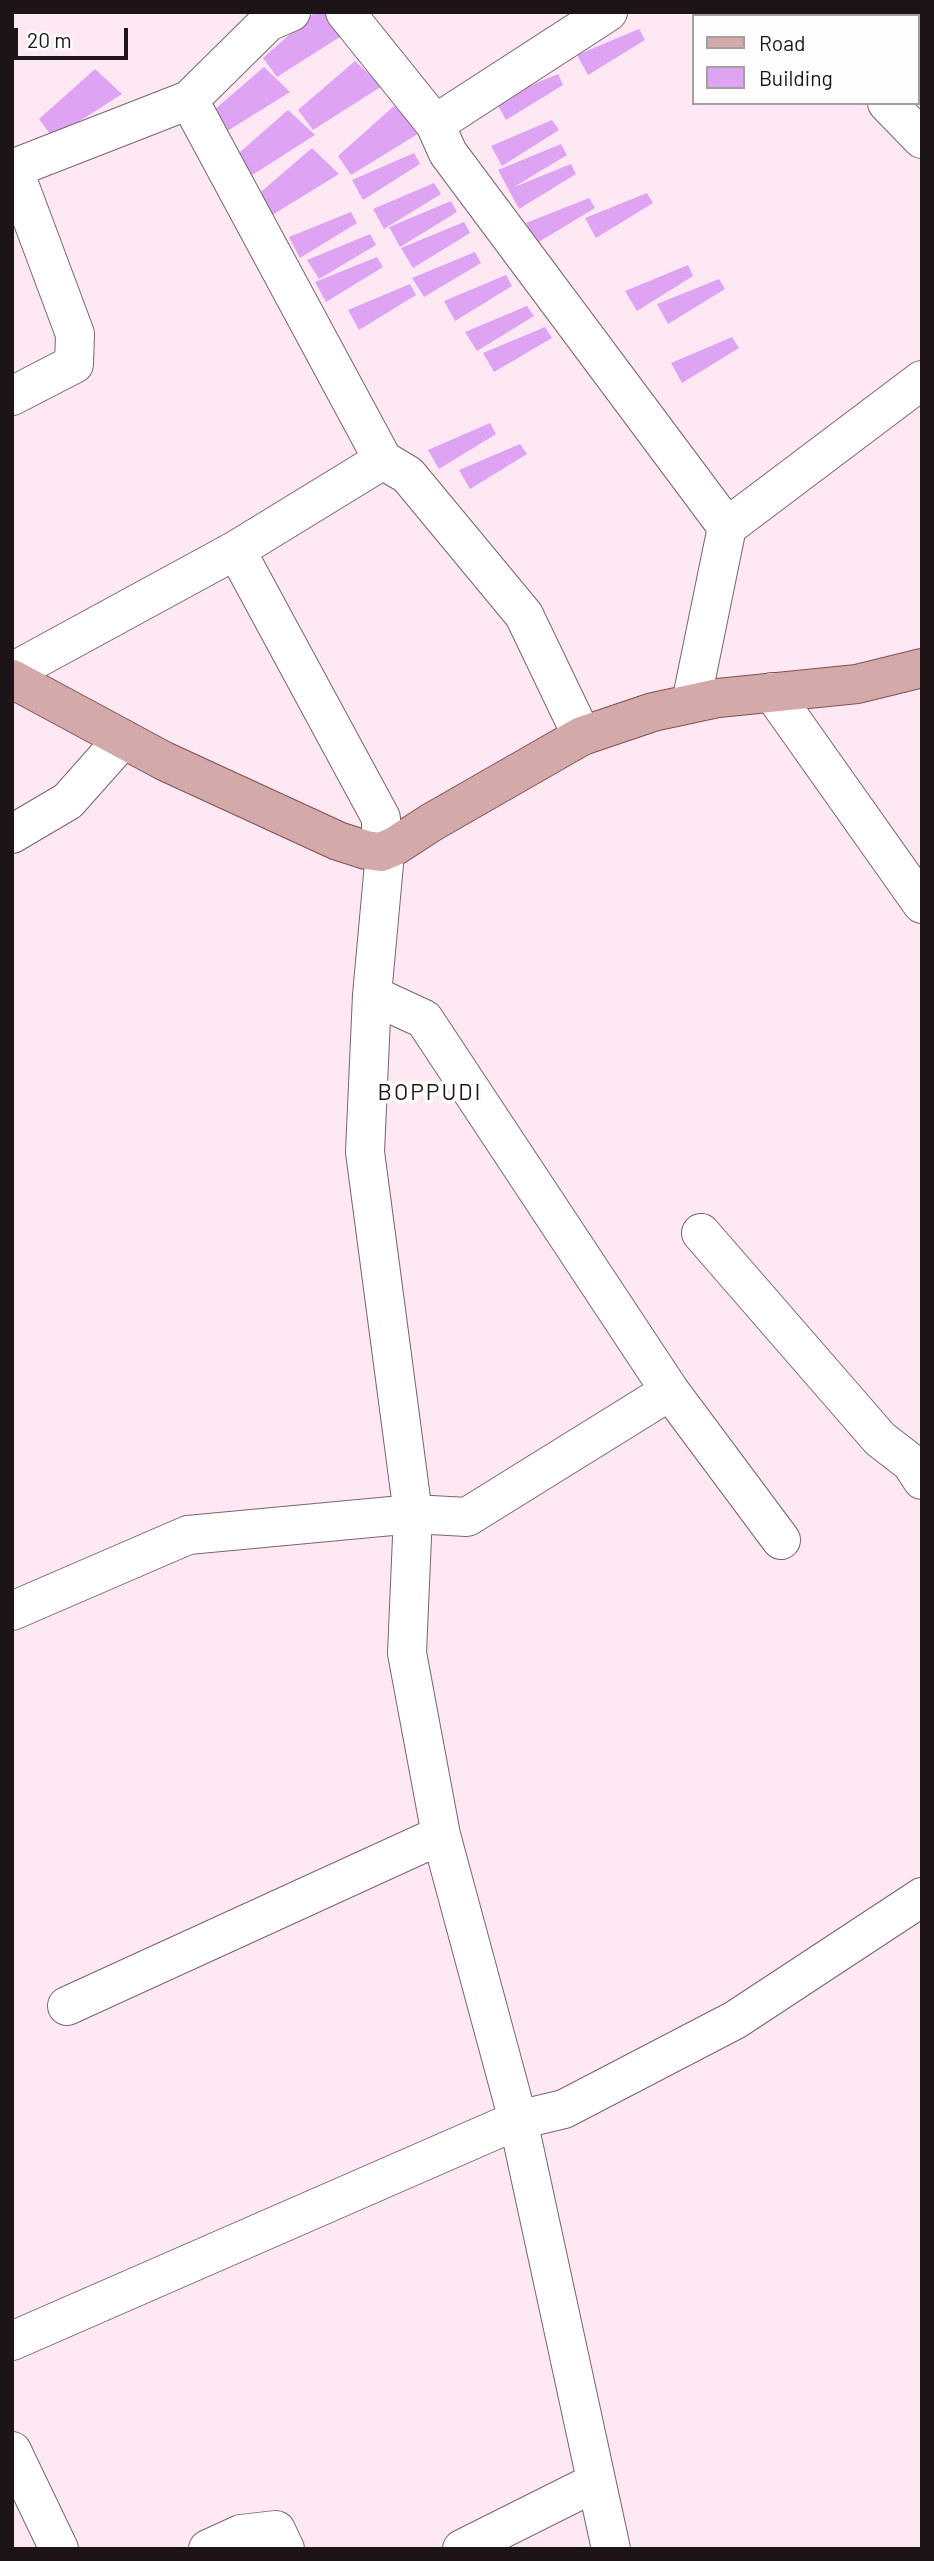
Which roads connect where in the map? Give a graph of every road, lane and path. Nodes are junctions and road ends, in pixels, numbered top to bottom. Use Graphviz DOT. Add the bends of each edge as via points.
graph roads {
  1 [pos="345,12"];
  2 [pos="608,12"];
  3 [pos="274,15"];
  4 [pos="189,100"];
  5 [pos="889,105"];
  6 [pos="435,124"];
  7 [pos="922,139"];
  8 [pos="13,169"];
  9 [pos="922,380"];
  10 [pos="12,396"];
  11 [pos="383,460"];
  12 [pos="727,527"];
  13 [pos="236,550"];
  14 [pos="922,667"];
  15 [pos="12,672"];
  16 [pos="12,678"];
  17 [pos="772,692"];
  18 [pos="691,703"];
  19 [pos="582,737"];
  20 [pos="123,739"];
  21 [pos="12,834"];
  22 [pos="381,852"];
  23 [pos="922,905"];
  24 [pos="372,995"];
  25 [pos="701,1233"];
  26 [pos="670,1391"];
  27 [pos="922,1480"];
  28 [pos="413,1514"];
  29 [pos="781,1540"];
  30 [pos="12,1611"];
  31 [pos="441,1835"];
  32 [pos="922,1897"];
  33 [pos="67,2006"];
  34 [pos="517,2120"];
  35 [pos="12,2340"];
  36 [pos="12,2451"];
  37 [pos="596,2482"];
  38 [pos="59,2549"];
  39 [pos="208,2549"];
  40 [pos="285,2549"];
  41 [pos="462,2549"];
  42 [pos="611,2549"];
  1 -- 6 [label="street"];
  2 -- 6 [label="street"];
  3 -- 4 [label="street"];
  4 -- 8 [label="street"];
  4 -- 11 [label="street"];
  5 -- 7 [label="street"];
  6 -- 12 [label="street" via="448,153"];
  8 -- 10 [label="street" via="75,334 74,364"];
  9 -- 12 [label="street"];
  11 -- 13 [label="street"];
  11 -- 19 [label="street" via="408,475 524,615"];
  12 -- 18 [label="street"];
  13 -- 15 [label="street"];
  13 -- 22 [label="street" via="381,818"];
  14 -- 17 [label="main road" via="857,684"];
  16 -- 20 [label="main road"];
  17 -- 18 [label="main road"];
  17 -- 23 [label="street"];
  18 -- 19 [label="main road" via="624,720"];
  19 -- 22 [label="main road"];
  20 -- 21 [label="street" via="68,801"];
  20 -- 22 [label="main road" via="338,841"];
  22 -- 24 [label="street" via="384,864"];
  24 -- 26 [label="street" via="424,1019"];
  24 -- 28 [label="street" via="365,1152"];
  25 -- 27 [label="street" via="880,1439 911,1463"];
  26 -- 28 [label="street" via="467,1517"];
  26 -- 29 [label="street"];
  28 -- 30 [label="street" via="188,1535"];
  28 -- 31 [label="street" via="407,1654"];
  31 -- 33 [label="street"];
  31 -- 34 [label="street"];
  32 -- 34 [label="street" via="735,2020 564,2109"];
  34 -- 35 [label="street"];
  34 -- 37 [label="street"];
  36 -- 38 [label="street"];
  37 -- 41 [label="street"];
  37 -- 42 [label="street"];
  39 -- 40 [label="street" via="242,2535 276,2530"];
}
